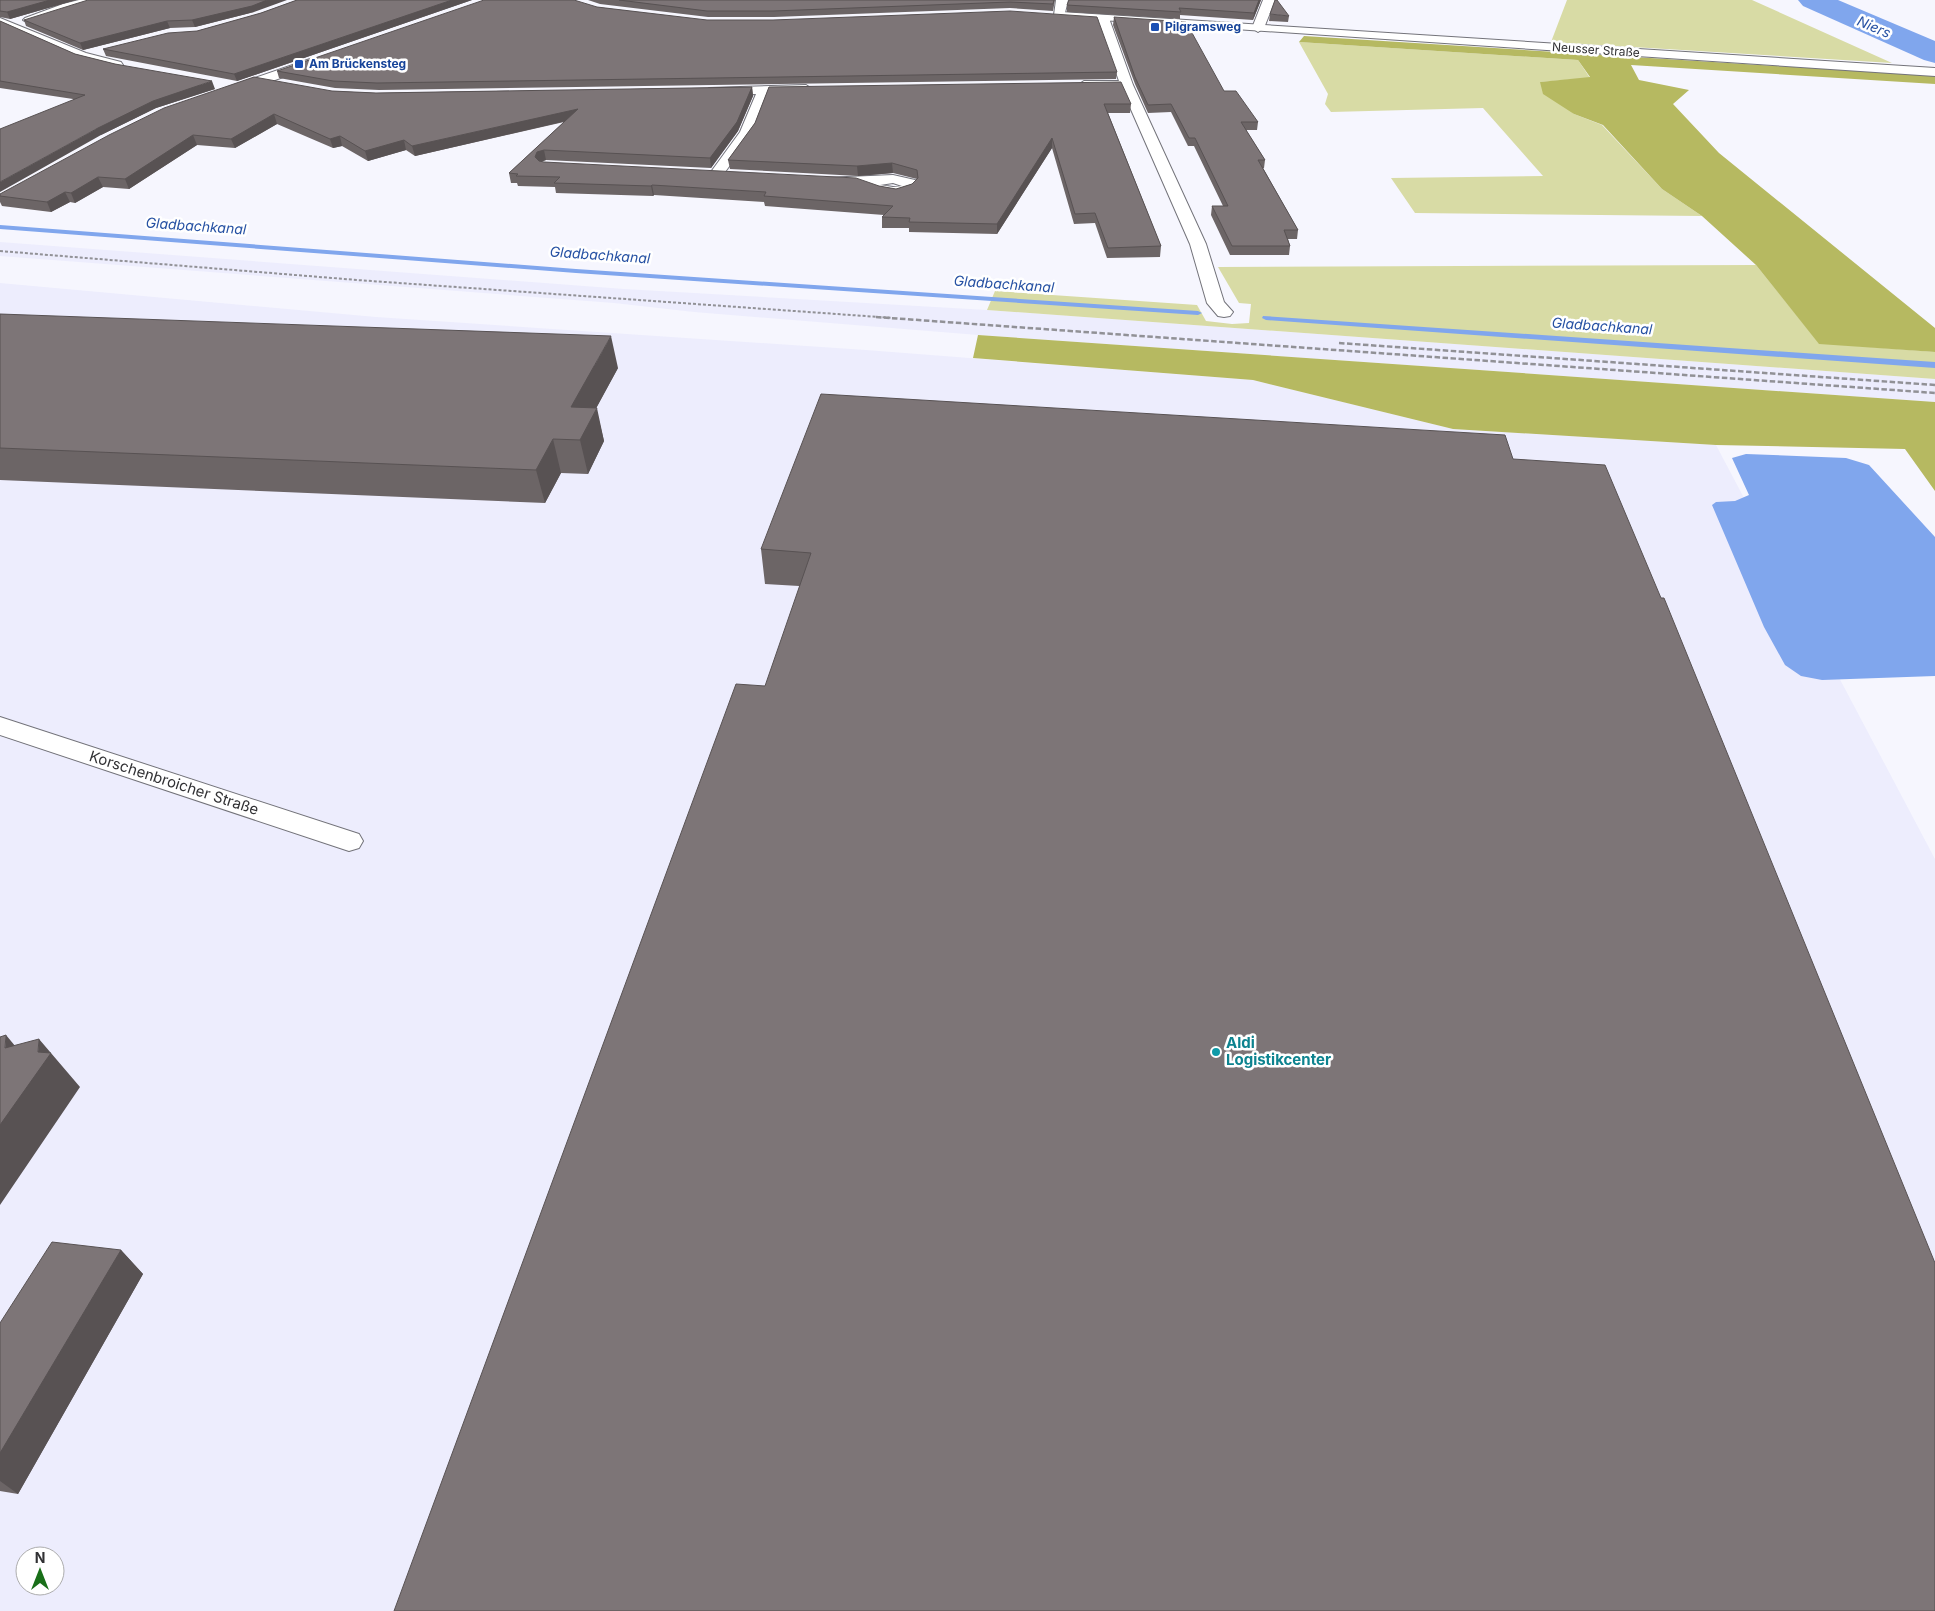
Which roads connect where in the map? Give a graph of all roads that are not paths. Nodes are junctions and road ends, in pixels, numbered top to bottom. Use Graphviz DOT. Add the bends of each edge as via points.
graph roads {
  1 [pos="95,0"];
  2 [pos="1062,0"];
  3 [pos="1269,0"];
  4 [pos="1106,18"];
  5 [pos="4,23"];
  6 [pos="1258,28"];
  7 [pos="108,49"];
  8 [pos="82,56"];
  9 [pos="324,58"];
  10 [pos="128,67"];
  11 [pos="1935,72"];
  12 [pos="259,81"];
  13 [pos="1072,85"];
  14 [pos="1127,85"];
  15 [pos="288,86"];
  16 [pos="824,89"];
  17 [pos="219,90"];
  18 [pos="764,90"];
  19 [pos="698,91"];
  20 [pos="696,175"];
  21 [pos="715,176"];
  22 [pos="734,176"];
  23 [pos="810,180"];
  24 [pos="858,182"];
  25 [pos="1224,312"];
  26 [pos="0,726"];
  27 [pos="349,841"];
  1 -- 5 [label="street" via="30,20"];
  2 -- 4 [label="street, Neusser Straße" via="1056,15"];
  3 -- 6 [label="street"];
  4 -- 6 [label="street, Neusser Straße"];
  4 -- 14 [label="street" via="1104,21"];
  5 -- 8 [label="street"];
  6 -- 11 [label="street, Neusser Straße"];
  7 -- 8 [label="street"];
  8 -- 10 [label="street"];
  9 -- 12 [label="street"];
  12 -- 15 [label="street"];
  12 -- 17 [label="street"];
  13 -- 14 [label="street"];
  14 -- 25 [label="street" via="1198,244 1216,303"];
  16 -- 18 [label="street"];
  18 -- 19 [label="street"];
  18 -- 21 [label="street" via="747,132"];
  20 -- 21 [label="street"];
  21 -- 22 [label="street"];
  23 -- 24 [label="street"];
  26 -- 27 [label="street, Korschenbroicher Straße"];
}
